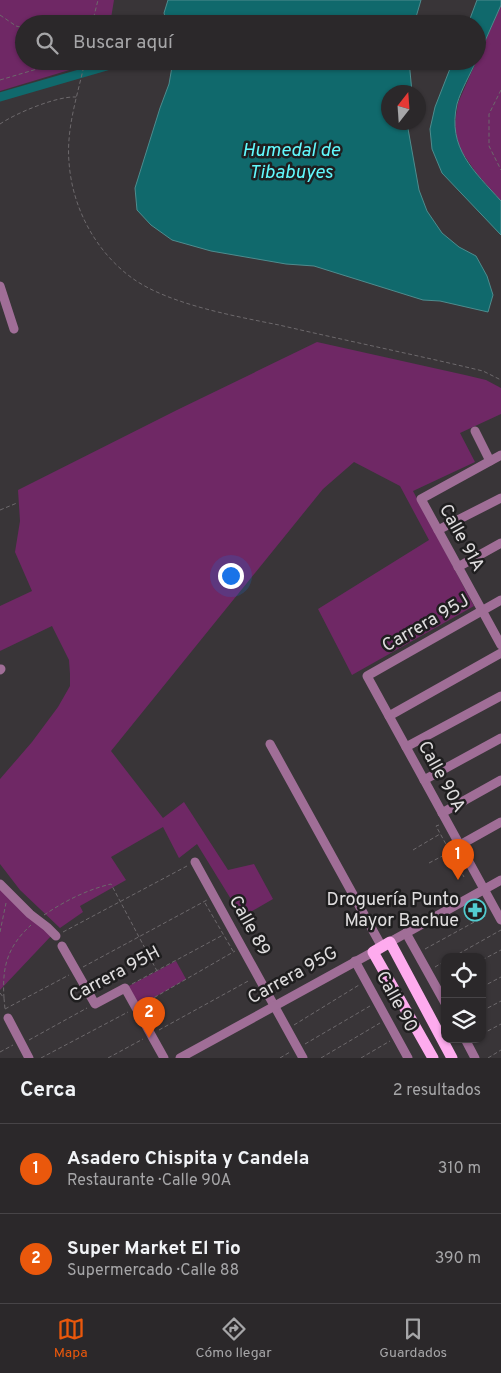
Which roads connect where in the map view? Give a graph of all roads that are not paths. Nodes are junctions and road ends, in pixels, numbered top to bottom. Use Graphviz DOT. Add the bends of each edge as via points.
graph roads {
  1 [pos="0,286"];
  2 [pos="14,329"];
  3 [pos="475,431"];
  4 [pos="501,455"];
  5 [pos="490,461"];
  6 [pos="501,498"];
  7 [pos="438,530"];
  8 [pos="501,543"];
  9 [pos="458,567"];
  10 [pos="501,600"];
  11 [pos="482,610"];
  12 [pos="501,645"];
  13 [pos="501,653"];
  14 [pos="367,676"];
  15 [pos="501,696"];
  16 [pos="389,716"];
  17 [pos="501,738"];
  18 [pos="270,744"];
  19 [pos="406,747"];
  20 [pos="424,780"];
  21 [pos="501,780"];
  22 [pos="442,813"];
  23 [pos="501,822"];
  24 [pos="460,845"];
  25 [pos="195,862"];
  26 [pos="501,880"];
  27 [pos="0,884"];
  28 [pos="484,890"];
  29 [pos="501,920"];
  30 [pos="406,933"];
  31 [pos="56,936"];
  32 [pos="62,946"];
  33 [pos="382,947"];
  34 [pos="355,962"];
  35 [pos="442,998"];
  36 [pos="274,1006"];
  37 [pos="8,1018"];
  38 [pos="467,1043"];
  39 [pos="29,1058"];
  40 [pos="164,1058"];
  41 [pos="180,1058"];
  42 [pos="303,1058"];
  43 [pos="408,1058"];
  44 [pos="432,1058"];
  45 [pos="452,1058"];
  46 [pos="475,1058"];
  1 -- 2 [label="street"];
  3 -- 5 [label="street"];
  4 -- 5 [label="street"];
  5 -- 7 [label="street, Calle 91A" via="421,499"];
  6 -- 7 [label="street"];
  7 -- 9 [label="street, Calle 91A"];
  8 -- 9 [label="street"];
  9 -- 11 [label="street, Calle 91A"];
  10 -- 11 [label="street, Carrera 95J"];
  11 -- 12 [label="street, Calle 91A"];
  11 -- 14 [label="street, Carrera 95J"];
  13 -- 16 [label="street"];
  14 -- 16 [label="street, Calle 90A"];
  15 -- 19 [label="street"];
  16 -- 19 [label="street, Calle 90A"];
  17 -- 20 [label="street"];
  18 -- 33 [label="street"];
  19 -- 20 [label="street, Calle 90A"];
  20 -- 22 [label="street, Calle 90A"];
  21 -- 22 [label="street"];
  22 -- 24 [label="street, Calle 90A"];
  23 -- 24 [label="street"];
  24 -- 28 [label="street, Calle 90A"];
  25 -- 36 [label="street, Calle 89"];
  26 -- 28 [label="street, Carrera 95G"];
  27 -- 31 [label="street"];
  28 -- 29 [label="street, Calle 90A"];
  28 -- 30 [label="street, Carrera 95G"];
  30 -- 33 [label="street, Carrera 95G"];
  30 -- 35 [label="street"];
  32 -- 40 [label="street, Carrera 95H" via="95,1004 125,988"];
  33 -- 34 [label="street, Carrera 95G"];
  33 -- 44 [label="main road"];
  33 -- 45 [label="main road"];
  34 -- 36 [label="street, Carrera 95G"];
  34 -- 43 [label="street, Calle 90"];
  36 -- 41 [label="street, Carrera 95G"];
  36 -- 42 [label="street, Calle 89"];
  37 -- 39 [label="street"];
  38 -- 46 [label="street"];
}
